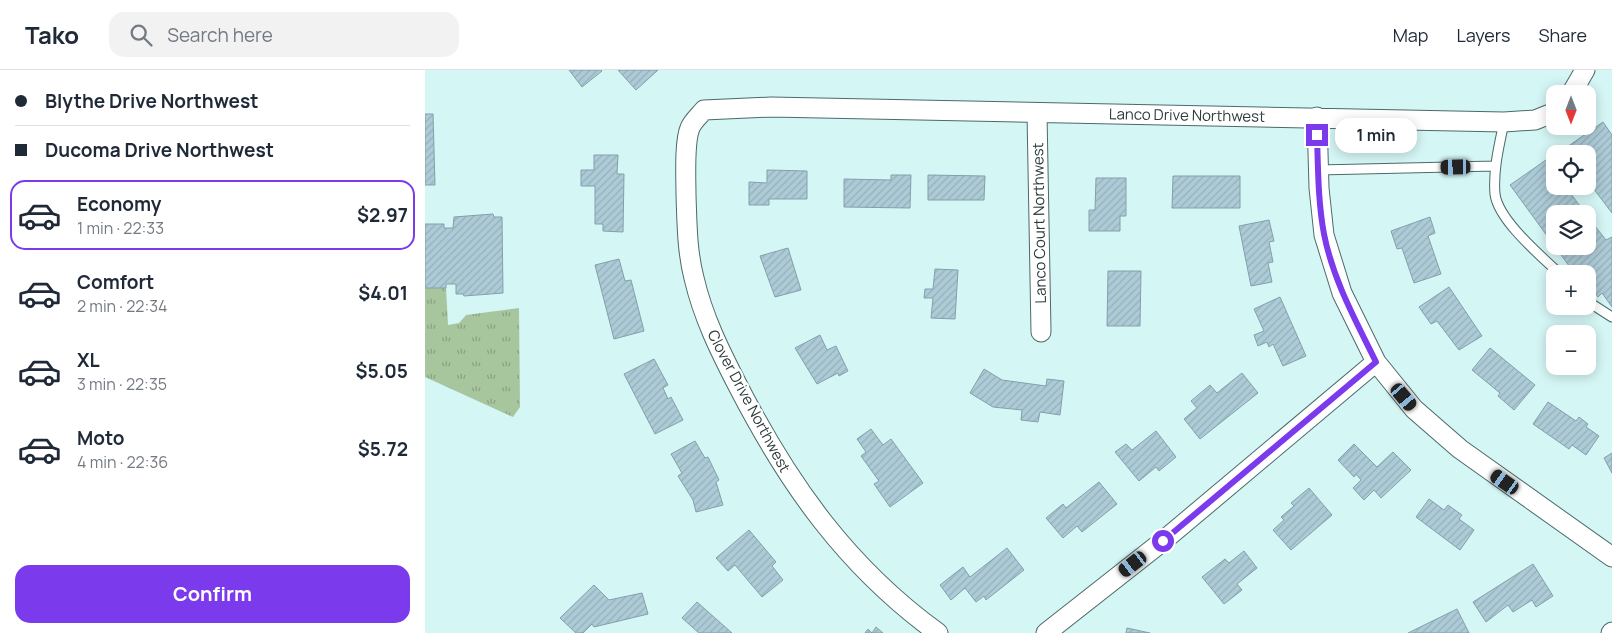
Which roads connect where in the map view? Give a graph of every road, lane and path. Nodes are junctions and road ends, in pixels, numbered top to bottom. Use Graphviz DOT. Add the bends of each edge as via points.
graph roads {
  1 [pos="1585,70"];
  2 [pos="1576,85"];
  3 [pos="817,108"];
  4 [pos="1037,113"];
  5 [pos="1546,116"];
  6 [pos="1317,117"];
  7 [pos="1504,122"];
  8 [pos="1495,166"];
  9 [pos="1318,170"];
  10 [pos="1551,265"];
  11 [pos="1596,306"];
  12 [pos="1612,317"];
  13 [pos="1041,332"];
  14 [pos="1376,362"];
  15 [pos="1612,557"];
  16 [pos="938,633"];
  17 [pos="1046,633"];
  1 -- 2 [label="street"];
  3 -- 4 [label="street, Lanco Drive Northwest"];
  3 -- 16 [label="street, Clover Drive Northwest" via="704,110 690,127 686,170 687,227 693,277 710,331 791,480 831,534 903,608"];
  4 -- 6 [label="street, Lanco Drive Northwest"];
  4 -- 13 [label="street, Lanco Court Northwest"];
  5 -- 7 [label="street, Lanco Drive Northwest" via="1535,120"];
  6 -- 7 [label="street, Lanco Drive Northwest"];
  6 -- 9 [label="street"];
  7 -- 8 [label="lane"];
  8 -- 9 [label="lane"];
  8 -- 10 [label="lane" via="1495,196 1506,219"];
  9 -- 14 [label="street" via="1325,235 1342,293"];
  11 -- 12 [label="lane"];
  14 -- 15 [label="street" via="1414,409 1460,449"];
  14 -- 17 [label="street" via="1163,541"];
}
